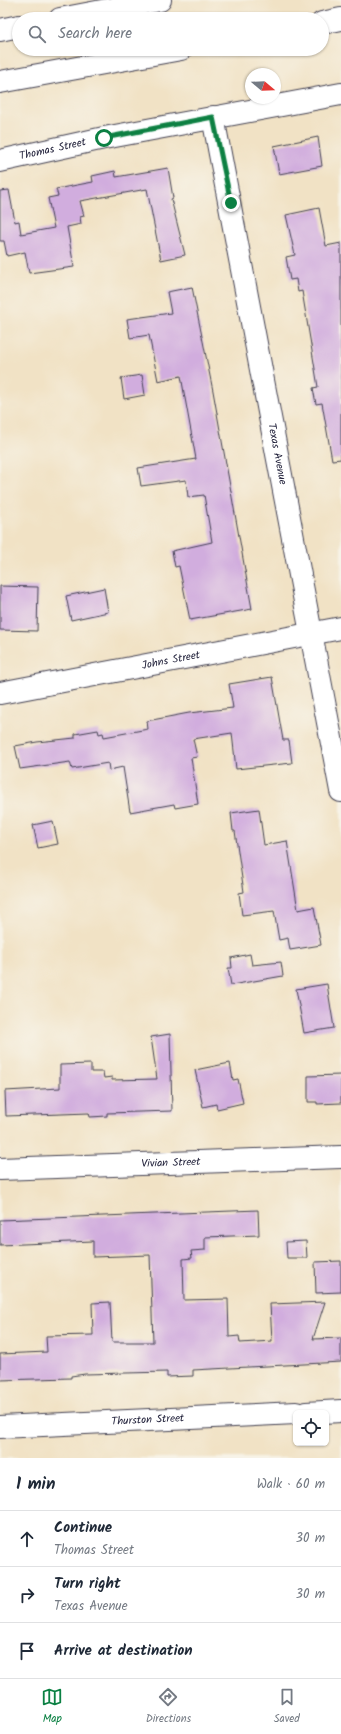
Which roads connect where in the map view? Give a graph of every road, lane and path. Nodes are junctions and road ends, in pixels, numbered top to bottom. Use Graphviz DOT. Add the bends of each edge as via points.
graph roads {
  1 [pos="160,0"];
  2 [pos="97,12"];
  3 [pos="341,19"];
  4 [pos="329,22"];
  5 [pos="12,27"];
  6 [pos="0,30"];
  7 [pos="143,56"];
  8 [pos="0,82"];
  9 [pos="341,94"];
  10 [pos="213,117"];
  11 [pos="0,161"];
  12 [pos="341,628"];
  13 [pos="312,633"];
  14 [pos="0,693"];
  15 [pos="341,791"];
  16 [pos="341,1157"];
  17 [pos="0,1169"];
  18 [pos="341,1411"];
  19 [pos="329,1412"];
  20 [pos="293,1414"];
  21 [pos="0,1427"];
  1 -- 2 [label="main road"];
  3 -- 4 [label="main road"];
  5 -- 6 [label="main road"];
  7 -- 8 [label="main road"];
  9 -- 10 [label="main road, Thomas Street"];
  10 -- 11 [label="main road, Thomas Street"];
  10 -- 13 [label="main road, Texas Avenue"];
  12 -- 13 [label="main road, Johns Street"];
  13 -- 14 [label="main road, Johns Street"];
  13 -- 15 [label="main road, Texas Avenue"];
  16 -- 17 [label="main road, Vivian Street"];
  18 -- 19 [label="main road"];
  20 -- 21 [label="main road, Thurston Street"];
}
